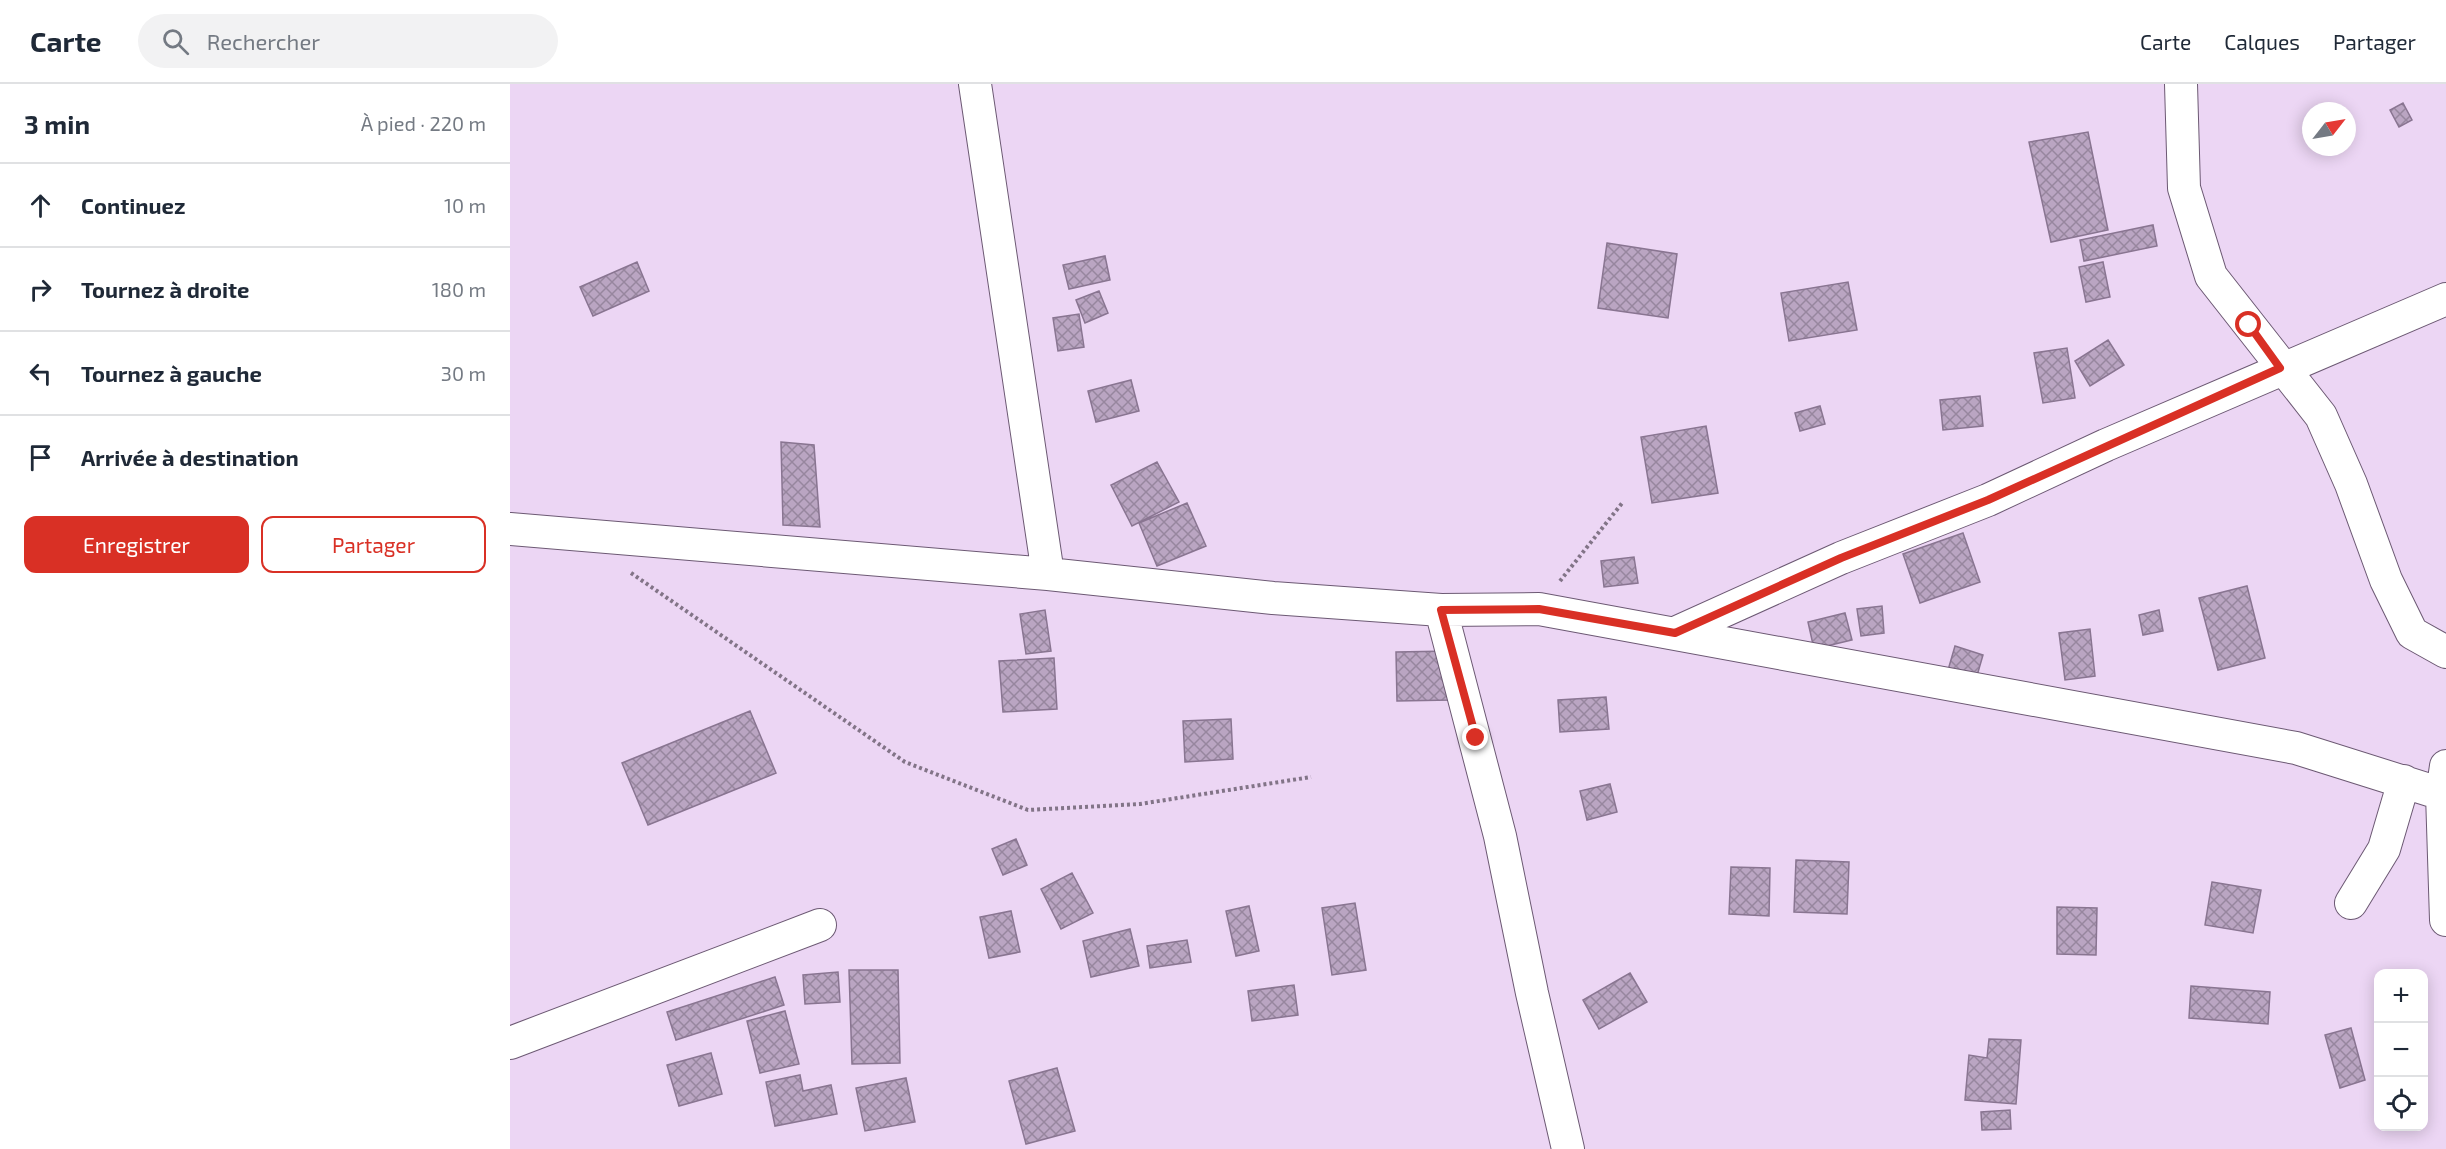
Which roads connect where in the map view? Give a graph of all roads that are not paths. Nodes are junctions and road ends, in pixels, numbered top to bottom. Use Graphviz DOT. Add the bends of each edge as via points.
graph roads {
  1 [pos="975,84"];
  2 [pos="2181,84"];
  3 [pos="2446,298"];
  4 [pos="2280,368"];
  5 [pos="510,529"];
  6 [pos="1048,574"];
  7 [pos="1441,610"];
  8 [pos="1675,633"];
  9 [pos="2446,652"];
  10 [pos="2444,780"];
  11 [pos="2403,781"];
  12 [pos="2351,903"];
  13 [pos="2446,920"];
  14 [pos="820,925"];
  15 [pos="510,1043"];
  16 [pos="1568,1149"];
  1 -- 6 [label="street"];
  2 -- 4 [label="street" via="2184,188 2211,276"];
  3 -- 4 [label="street"];
  4 -- 8 [label="street" via="1988,500 1841,558"];
  4 -- 9 [label="street" via="2321,416 2386,580 2412,633"];
  5 -- 6 [label="street"];
  6 -- 7 [label="street" via="1272,598"];
  7 -- 8 [label="street" via="1539,609"];
  7 -- 16 [label="street" via="1500,836"];
  8 -- 11 [label="street" via="2296,748"];
  10 -- 11 [label="street"];
  10 -- 13 [label="street"];
  11 -- 12 [label="street" via="2384,849"];
  14 -- 15 [label="street"];
}
